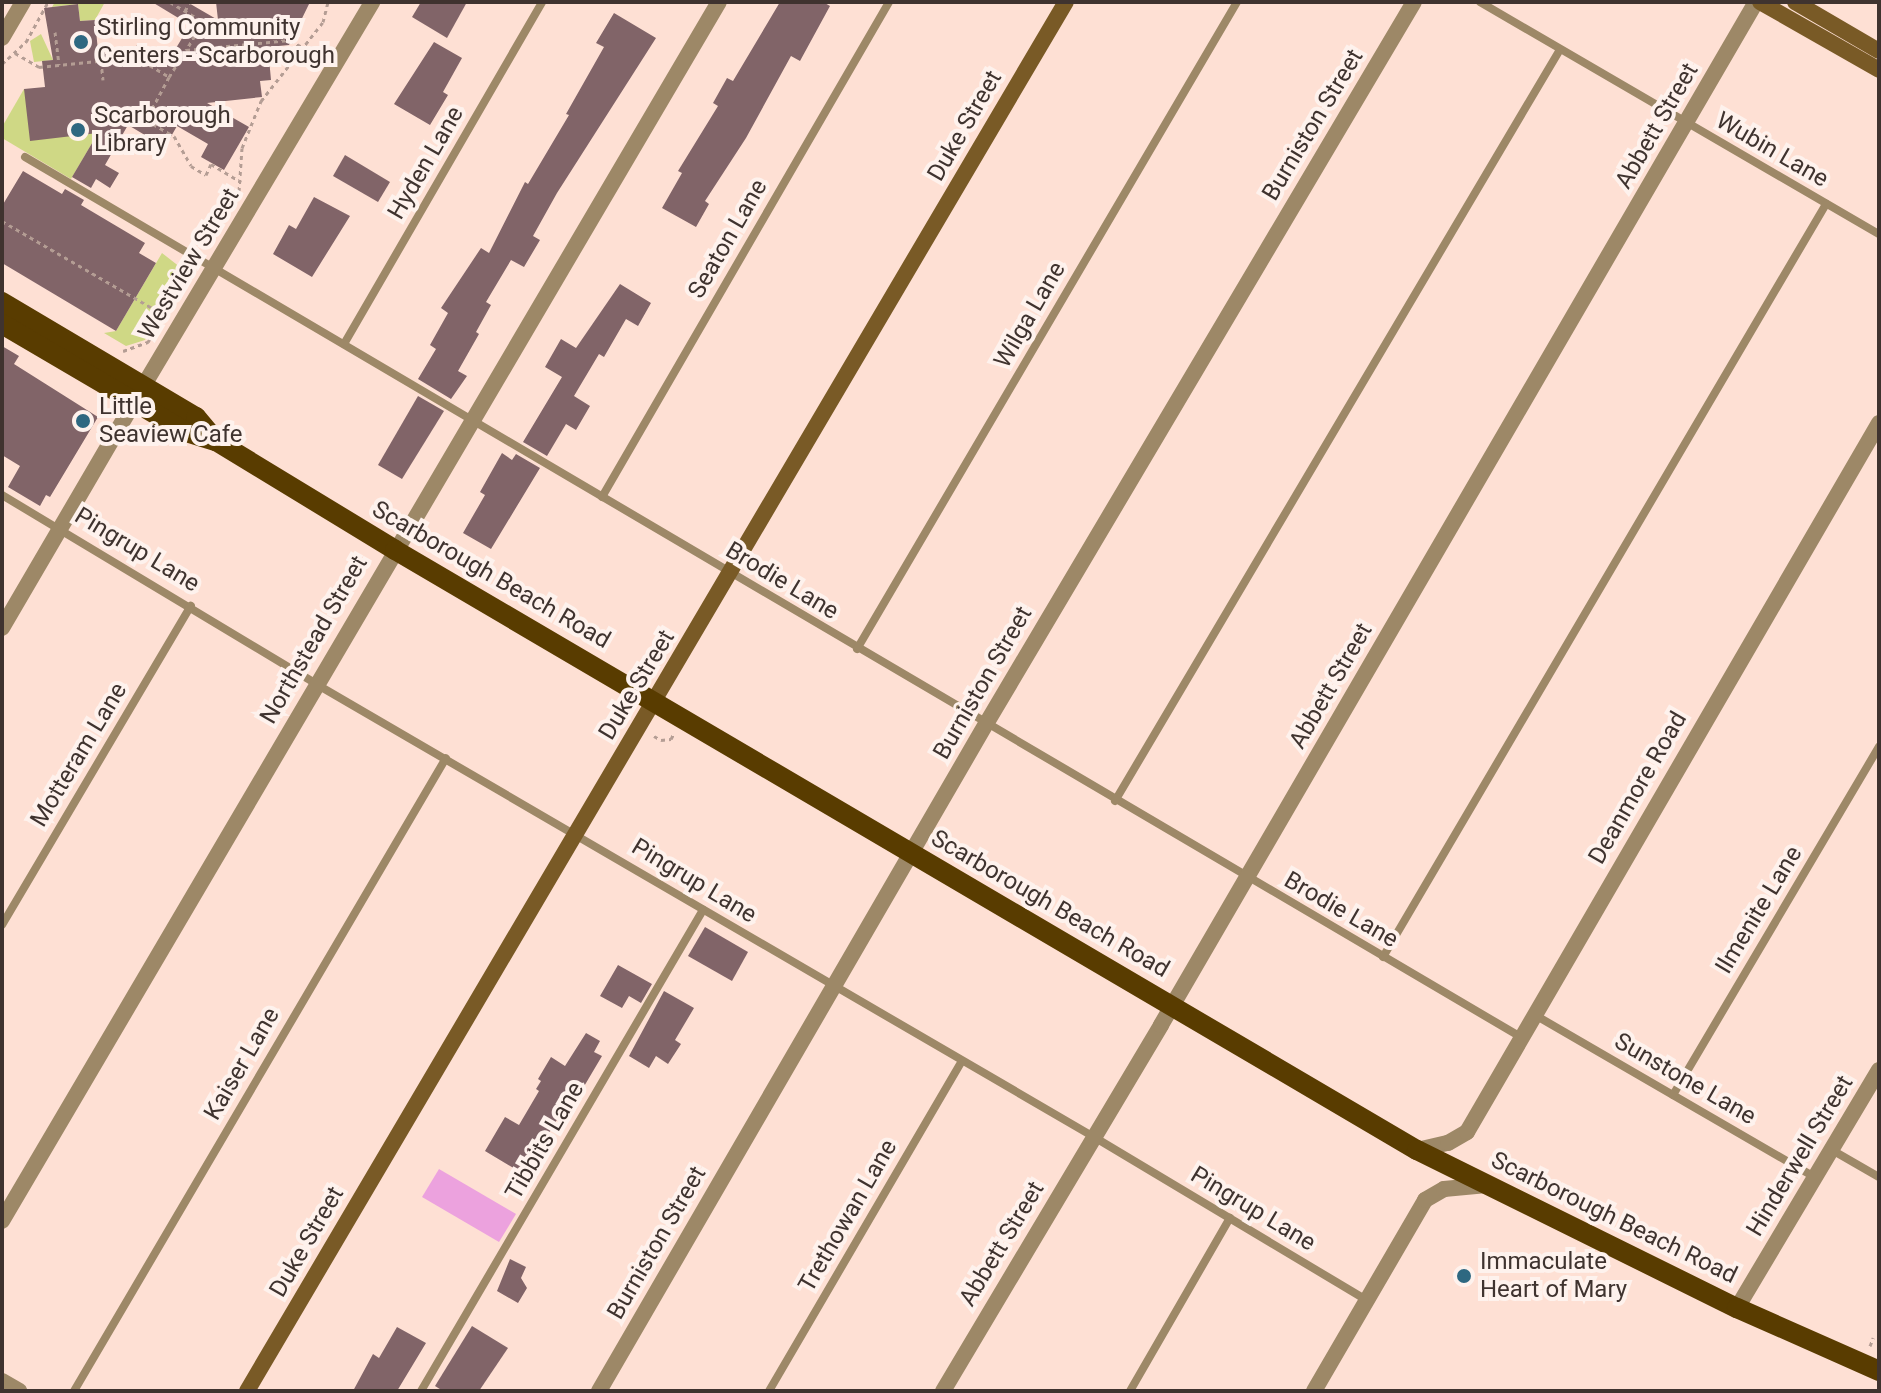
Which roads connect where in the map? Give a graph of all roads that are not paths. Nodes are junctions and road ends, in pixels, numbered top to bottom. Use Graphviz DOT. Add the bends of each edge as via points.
graph roads {
  1 [pos="23,2"];
  2 [pos="372,2"];
  3 [pos="542,2"];
  4 [pos="719,2"];
  5 [pos="889,2"];
  6 [pos="1066,2"];
  7 [pos="1237,2"];
  8 [pos="1414,2"];
  9 [pos="1480,2"];
  10 [pos="1758,2"];
  11 [pos="1795,2"];
  12 [pos="2,38"];
  13 [pos="1559,51"];
  14 [pos="1879,51"];
  15 [pos="1879,70"];
  16 [pos="1687,123"];
  17 [pos="25,157"];
  18 [pos="1826,204"];
  19 [pos="1879,234"];
  20 [pos="214,269"];
  21 [pos="2,302"];
  22 [pos="2,324"];
  23 [pos="344,344"];
  24 [pos="139,394"];
  25 [pos="471,421"];
  26 [pos="1879,423"];
  27 [pos="2,495"];
  28 [pos="602,497"];
  29 [pos="61,528"];
  30 [pos="395,550"];
  31 [pos="730,574"];
  32 [pos="191,606"];
  33 [pos="2,628"];
  34 [pos="857,649"];
  35 [pos="316,684"];
  36 [pos="655,702"];
  37 [pos="986,724"];
  38 [pos="1879,746"];
  39 [pos="446,758"];
  40 [pos="1115,801"];
  41 [pos="575,833"];
  42 [pos="911,853"];
  43 [pos="1247,878"];
  44 [pos="703,910"];
  45 [pos="2,925"];
  46 [pos="1383,957"];
  47 [pos="833,988"];
  48 [pos="1172,1006"];
  49 [pos="1534,1014"];
  50 [pos="1521,1037"];
  51 [pos="962,1061"];
  52 [pos="1879,1070"];
  53 [pos="1673,1095"];
  54 [pos="1094,1137"];
  55 [pos="1417,1150"];
  56 [pos="1831,1150"];
  57 [pos="1815,1177"];
  58 [pos="1879,1177"];
  59 [pos="1489,1185"];
  60 [pos="1230,1218"];
  61 [pos="2,1221"];
  62 [pos="1366,1300"];
  63 [pos="1737,1308"];
  64 [pos="1879,1371"];
  65 [pos="2,1381"];
  66 [pos="19,1391"];
  67 [pos="74,1391"];
  68 [pos="247,1391"];
  69 [pos="421,1391"];
  70 [pos="599,1391"];
  71 [pos="769,1391"];
  72 [pos="943,1391"];
  73 [pos="1130,1391"];
  74 [pos="1314,1391"];
  1 -- 12 [label="street"];
  2 -- 20 [label="street, Westview Street"];
  3 -- 23 [label="lane, Hyden Lane"];
  4 -- 25 [label="street, Northstead Street"];
  5 -- 28 [label="lane, Seaton Lane"];
  6 -- 31 [label="main road, Duke Street"];
  7 -- 34 [label="lane, Wilga Lane"];
  8 -- 37 [label="street, Burniston Street"];
  9 -- 13 [label="lane, Wubin Lane"];
  10 -- 15 [label="main road"];
  10 -- 16 [label="street, Abbett Street"];
  11 -- 14 [label="main road"];
  13 -- 16 [label="lane, Wubin Lane"];
  13 -- 40 [label="lane"];
  16 -- 18 [label="lane, Wubin Lane"];
  16 -- 43 [label="street, Abbett Street"];
  17 -- 20 [label="lane, Brodie Lane"];
  18 -- 19 [label="lane, Wubin Lane"];
  18 -- 46 [label="lane"];
  20 -- 23 [label="lane, Brodie Lane"];
  20 -- 24 [label="street, Westview Street"];
  21 -- 24 [label="main road, Scarborough Beach Road"];
  22 -- 24 [label="main road, Scarborough Beach Road"];
  23 -- 25 [label="lane, Brodie Lane"];
  24 -- 29 [label="street, Westview Street"];
  24 -- 30 [label="main road, Scarborough Beach Road" via="196,417 216,441"];
  25 -- 28 [label="lane, Brodie Lane"];
  25 -- 30 [label="street, Northstead Street"];
  26 -- 49 [label="street, Deanmore Road"];
  27 -- 29 [label="lane, Pingrup Lane"];
  28 -- 31 [label="lane, Brodie Lane"];
  29 -- 32 [label="lane, Pingrup Lane"];
  29 -- 33 [label="street, Westview Street"];
  30 -- 35 [label="street, Northstead Street"];
  30 -- 36 [label="main road, Scarborough Beach Road"];
  31 -- 34 [label="lane, Brodie Lane"];
  31 -- 36 [label="main road, Duke Street"];
  32 -- 35 [label="lane, Pingrup Lane"];
  32 -- 45 [label="lane, Motteram Lane"];
  34 -- 37 [label="lane, Brodie Lane"];
  35 -- 39 [label="lane, Pingrup Lane"];
  35 -- 61 [label="street, Northstead Street"];
  36 -- 41 [label="main road, Duke Street"];
  36 -- 42 [label="main road, Scarborough Beach Road"];
  37 -- 40 [label="lane, Brodie Lane"];
  37 -- 42 [label="street, Burniston Street"];
  38 -- 53 [label="lane, Ilmenite Lane"];
  39 -- 41 [label="lane, Pingrup Lane"];
  39 -- 67 [label="lane, Kaiser Lane"];
  40 -- 43 [label="lane, Brodie Lane"];
  41 -- 44 [label="lane, Pingrup Lane"];
  41 -- 68 [label="main road, Duke Street"];
  42 -- 47 [label="street, Burniston Street"];
  42 -- 48 [label="main road, Scarborough Beach Road"];
  43 -- 46 [label="lane, Brodie Lane"];
  43 -- 48 [label="street, Abbett Street"];
  44 -- 47 [label="lane, Pingrup Lane"];
  44 -- 69 [label="lane, Tibbits Lane"];
  46 -- 50 [label="lane, Brodie Lane"];
  47 -- 51 [label="lane, Pingrup Lane"];
  47 -- 70 [label="street, Burniston Street"];
  48 -- 54 [label="street, Abbett Street"];
  48 -- 55 [label="main road, Scarborough Beach Road"];
  49 -- 50 [label="street, Deanmore Road"];
  49 -- 53 [label="lane, Sunstone Lane"];
  50 -- 55 [label="street, Deanmore Road" via="1467,1132"];
  51 -- 54 [label="lane, Pingrup Lane"];
  51 -- 71 [label="lane, Trethowan Lane"];
  52 -- 56 [label="street, Hinderwell Street"];
  53 -- 57 [label="lane, Sunstone Lane"];
  54 -- 60 [label="lane, Pingrup Lane"];
  54 -- 72 [label="street, Abbett Street"];
  55 -- 59 [label="main road, Scarborough Beach Road"];
  56 -- 57 [label="street, Hinderwell Street"];
  56 -- 58 [label="lane"];
  57 -- 63 [label="street, Hinderwell Street"];
  59 -- 62 [label="street" via="1444,1189 1425,1200"];
  59 -- 63 [label="main road, Scarborough Beach Road"];
  60 -- 62 [label="lane, Pingrup Lane"];
  60 -- 73 [label="lane"];
  62 -- 74 [label="street"];
  63 -- 64 [label="main road, Scarborough Beach Road"];
  65 -- 66 [label="street"];
}
